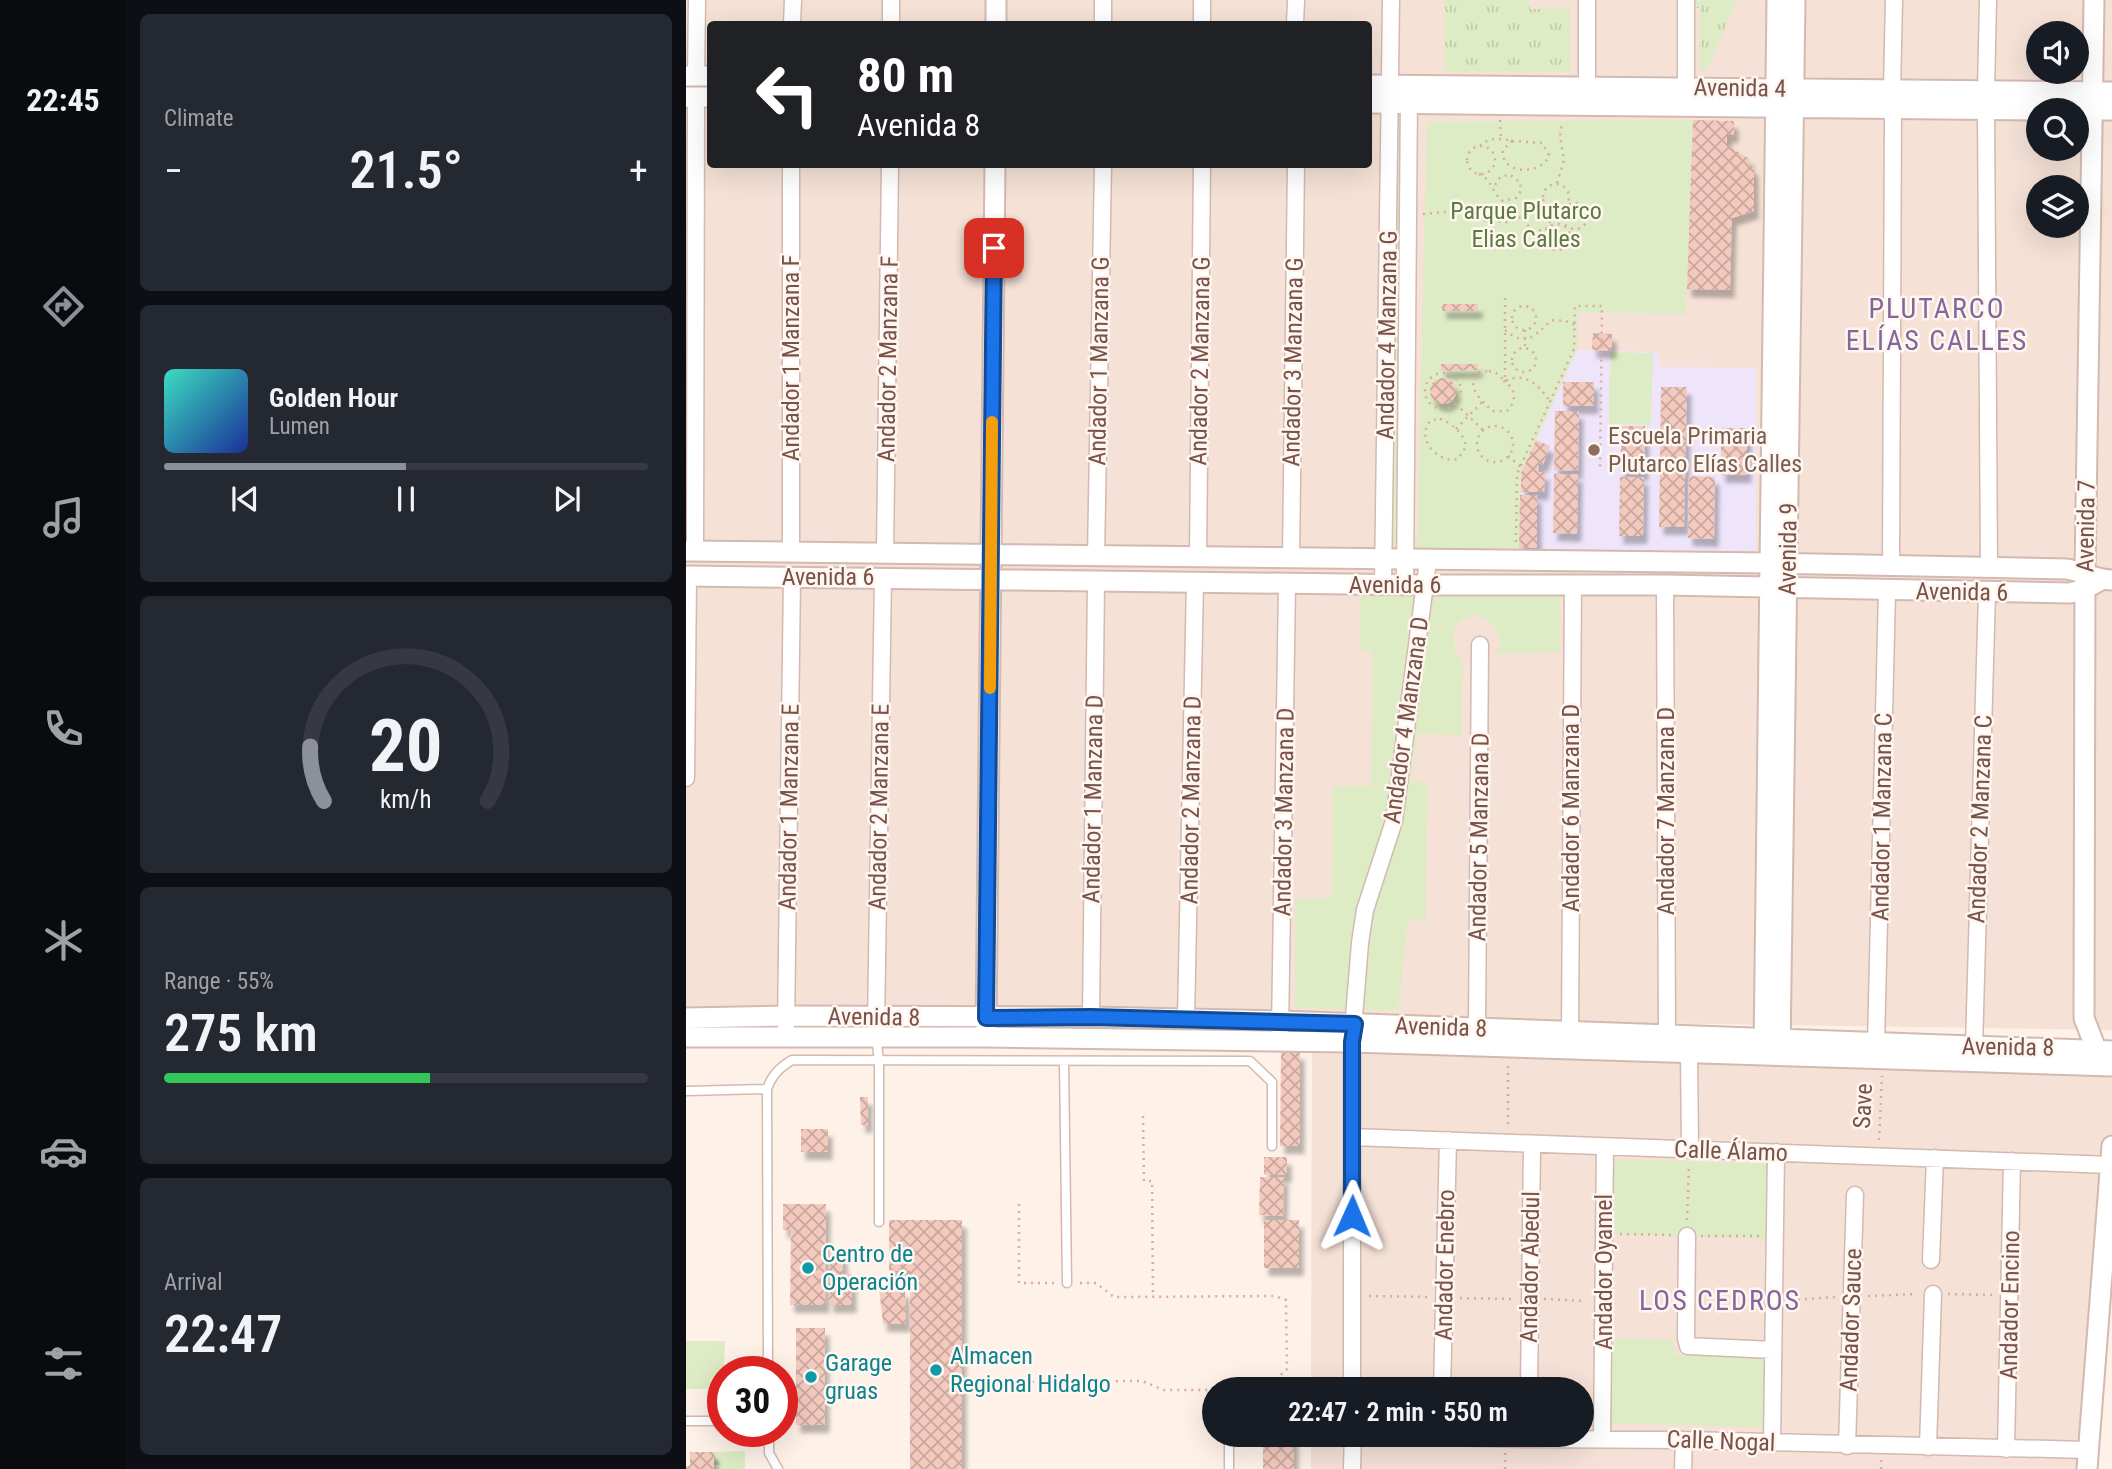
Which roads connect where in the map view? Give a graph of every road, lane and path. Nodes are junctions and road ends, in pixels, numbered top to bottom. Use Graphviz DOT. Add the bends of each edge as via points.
graph roads {
  1 [pos="697,0"];
  2 [pos="793,0"];
  3 [pos="891,0"];
  4 [pos="996,0"];
  5 [pos="1103,0"];
  6 [pos="1202,0"];
  7 [pos="1296,0"];
  8 [pos="1391,0"];
  9 [pos="1587,0"];
  10 [pos="1686,0"];
  11 [pos="1777,0"];
  12 [pos="1795,0"];
  13 [pos="1894,0"];
  14 [pos="1988,0"];
  15 [pos="2094,0"];
  16 [pos="792,21"];
  17 [pos="891,21"];
  18 [pos="996,21"];
  19 [pos="1103,21"];
  20 [pos="1202,21"];
  21 [pos="1296,21"];
  22 [pos="698,76"];
  23 [pos="1372,86"];
  24 [pos="1587,86"];
  25 [pos="1686,87"];
  26 [pos="2112,92"];
  27 [pos="1400,95"];
  28 [pos="1441,95"];
  29 [pos="698,97"];
  30 [pos="1752,97"];
  31 [pos="1785,98"];
  32 [pos="2087,98"];
  33 [pos="1892,100"];
  34 [pos="1986,101"];
  35 [pos="2026,101"];
  36 [pos="1372,102"];
  37 [pos="2089,103"];
  38 [pos="2089,104"];
  39 [pos="2026,108"];
  40 [pos="2112,110"];
  41 [pos="1500,119"];
  42 [pos="1562,119"];
  43 [pos="1501,138"];
  44 [pos="1513,141"];
  45 [pos="1480,146"];
  46 [pos="2088,161"];
  47 [pos="792,168"];
  48 [pos="890,168"];
  49 [pos="995,168"];
  50 [pos="1102,168"];
  51 [pos="1202,168"];
  52 [pos="1296,168"];
  53 [pos="1522,168"];
  54 [pos="1479,174"];
  55 [pos="1518,180"];
  56 [pos="1557,183"];
  57 [pos="1494,187"];
  58 [pos="1565,207"];
  59 [pos="1547,208"];
  60 [pos="1409,214"];
  61 [pos="1524,216"];
  62 [pos="1566,227"];
  63 [pos="1547,228"];
  64 [pos="1388,265"];
  65 [pos="1408,266"];
  66 [pos="1506,298"];
  67 [pos="1575,325"];
  68 [pos="1505,330"];
  69 [pos="1525,330"];
  70 [pos="1525,339"];
  71 [pos="1525,348"];
  72 [pos="1522,372"];
  73 [pos="1522,378"];
  74 [pos="1505,381"];
  75 [pos="1483,401"];
  76 [pos="1550,401"];
  77 [pos="1456,404"];
  78 [pos="1386,411"];
  79 [pos="1407,411"];
  80 [pos="1469,416"];
  81 [pos="1456,429"];
  82 [pos="1483,430"];
  83 [pos="1508,456"];
  84 [pos="1521,467"];
  85 [pos="1600,468"];
  86 [pos="1516,550"];
  87 [pos="690,551"];
  88 [pos="791,552"];
  89 [pos="886,554"];
  90 [pos="991,555"];
  91 [pos="1096,556"];
  92 [pos="1198,558"];
  93 [pos="1291,559"];
  94 [pos="1383,560"];
  95 [pos="1405,560"];
  96 [pos="1428,561"];
  97 [pos="1780,563"];
  98 [pos="1891,567"];
  99 [pos="1989,568"];
  100 [pos="687,576"];
  101 [pos="792,577"];
  102 [pos="883,577"];
  103 [pos="991,580"];
  104 [pos="2096,580"];
  105 [pos="1096,581"];
  106 [pos="1195,581"];
  107 [pos="1287,584"];
  108 [pos="1573,584"];
  109 [pos="1382,585"];
  110 [pos="1405,585"];
  111 [pos="1426,585"];
  112 [pos="1665,585"];
  113 [pos="1779,587"];
  114 [pos="1887,591"];
  115 [pos="1987,592"];
  116 [pos="1480,645"];
  117 [pos="686,778"];
  118 [pos="786,1016"];
  119 [pos="876,1016"];
  120 [pos="1091,1017"];
  121 [pos="686,1018"];
  122 [pos="1186,1019"];
  123 [pos="1281,1021"];
  124 [pos="986,1028"];
  125 [pos="1477,1028"];
  126 [pos="1570,1032"];
  127 [pos="1353,1033"];
  128 [pos="876,1036"];
  129 [pos="686,1037"];
  130 [pos="786,1037"];
  131 [pos="1667,1037"];
  132 [pos="1280,1041"];
  133 [pos="1508,1047"];
  134 [pos="1974,1047"];
  135 [pos="1772,1048"];
  136 [pos="1880,1051"];
  137 [pos="1689,1054"];
  138 [pos="2106,1058"];
  139 [pos="879,1061"];
  140 [pos="1064,1061"];
  141 [pos="767,1089"];
  142 [pos="686,1091"];
  143 [pos="1143,1116"];
  144 [pos="1353,1137"];
  145 [pos="1448,1140"];
  146 [pos="1508,1143"];
  147 [pos="1532,1144"];
  148 [pos="1272,1146"];
  149 [pos="1605,1147"];
  150 [pos="1690,1150"];
  151 [pos="1776,1152"];
  152 [pos="1878,1155"];
  153 [pos="2111,1156"];
  154 [pos="1935,1158"];
  155 [pos="2012,1161"];
  156 [pos="1855,1195"];
  157 [pos="1019,1204"];
  158 [pos="879,1222"];
  159 [pos="1687,1236"];
  160 [pos="1931,1260"];
  161 [pos="1067,1283"];
  162 [pos="1933,1294"];
  163 [pos="1351,1295"];
  164 [pos="1852,1296"];
  165 [pos="2011,1296"];
  166 [pos="1153,1297"];
  167 [pos="1444,1298"];
  168 [pos="1530,1299"];
  169 [pos="1604,1301"];
  170 [pos="1774,1301"];
  171 [pos="1773,1350"];
  172 [pos="768,1356"];
  173 [pos="1279,1377"];
  174 [pos="1352,1377"];
  175 [pos="1442,1377"];
  176 [pos="1529,1377"];
  177 [pos="983,1382"];
  178 [pos="1202,1390"];
  179 [pos="707,1421"];
  180 [pos="686,1422"];
  181 [pos="1594,1439"];
  182 [pos="1602,1439"];
  183 [pos="1684,1440"];
  184 [pos="1772,1443"];
  185 [pos="1847,1446"];
  186 [pos="769,1447"];
  187 [pos="1229,1447"];
  188 [pos="1353,1447"];
  189 [pos="1928,1447"];
  190 [pos="2006,1448"];
  191 [pos="2088,1460"];
  192 [pos="778,1469"];
  193 [pos="1229,1469"];
  194 [pos="1352,1469"];
  195 [pos="1683,1469"];
  1 -- 22 [label="street"];
  2 -- 16 [label="street"];
  3 -- 17 [label="street"];
  4 -- 18 [label="street"];
  5 -- 19 [label="street"];
  6 -- 20 [label="street"];
  7 -- 21 [label="street"];
  8 -- 27 [label="street"];
  9 -- 24 [label="street"];
  10 -- 25 [label="street"];
  11 -- 31 [label="street, Avenida 9"];
  12 -- 31 [label="street, Avenida 9"];
  13 -- 33 [label="street"];
  14 -- 34 [label="street"];
  15 -- 32 [label="street, Avenida 7"];
  23 -- 27 [label="street, Avenida 4"];
  24 -- 25 [label="street, Avenida 4"];
  24 -- 28 [label="street, Avenida 4"];
  25 -- 30 [label="street, Avenida 4"];
  26 -- 37 [label="street, Avenida 4"];
  27 -- 28 [label="street, Avenida 4"];
  27 -- 36 [label="street, Avenida 4"];
  27 -- 60 [label="street, Andador 4 Manzana G"];
  27 -- 64 [label="street, Andador 4 Manzana G"];
  28 -- 30 [label="street, Avenida 4"];
  29 -- 87 [label="street"];
  30 -- 31 [label="street, Avenida 4"];
  31 -- 33 [label="street, Avenida 4"];
  31 -- 97 [label="street, Avenida 9"];
  33 -- 34 [label="street, Avenida 4"];
  33 -- 98 [label="street"];
  34 -- 35 [label="street, Avenida 4"];
  34 -- 39 [label="street, Avenida 4"];
  34 -- 99 [label="street"];
  38 -- 40 [label="street, Avenida 4"];
  41 -- 43 [label="path"];
  42 -- 56 [label="path" via="1564,160"];
  43 -- 44 [label="path"];
  43 -- 45 [label="path"];
  44 -- 53 [label="path" via="1503,150 1504,160"];
  44 -- 53 [label="path" via="1538,141 1547,148 1543,167"];
  45 -- 54 [label="path" via="1472,149 1467,160"];
  45 -- 54 [label="path" via="1491,151 1494,159 1488,171"];
  46 -- 104 [label="street, Avenida 7"];
  47 -- 88 [label="street, Andador 1 Manzana F"];
  48 -- 89 [label="street, Andador 2 Manzana F"];
  49 -- 90 [label="street"];
  50 -- 91 [label="street, Andador 1 Manzana G"];
  51 -- 92 [label="street, Andador 2 Manzana G"];
  52 -- 93 [label="street, Andador 3 Manzana G"];
  53 -- 55 [label="path"];
  54 -- 57 [label="path"];
  55 -- 57 [label="path" via="1505,175"];
  55 -- 57 [label="path" via="1521,191 1512,201 1499,199"];
  56 -- 58 [label="path" via="1569,195"];
  56 -- 59 [label="path" via="1543,191"];
  58 -- 59 [label="path"];
  58 -- 62 [label="path"];
  58 -- 62 [label="path" via="1581,204 1588,214 1584,226"];
  59 -- 61 [label="path" via="1531,205"];
  59 -- 63 [label="path" via="1551,215"];
  60 -- 61 [label="path" via="1454,211 1498,222"];
  60 -- 65 [label="street, Andador 4 Manzana G"];
  61 -- 63 [label="path" via="1533,230"];
  62 -- 63 [label="path" via="1559,223"];
  62 -- 63 [label="path" via="1570,239 1566,247 1557,250 1546,244"];
  64 -- 65 [label="street"];
  64 -- 78 [label="street, Andador 4 Manzana G"];
  65 -- 79 [label="street, Andador 4 Manzana G"];
  66 -- 68 [label="path"];
  67 -- 70 [label="path" via="1552,320 1537,335"];
  67 -- 76 [label="path" via="1574,349"];
  67 -- 85 [label="path" via="1575,306 1602,306"];
  68 -- 70 [label="path"];
  68 -- 74 [label="path"];
  69 -- 69 [label="path" via="1513,322 1515,310 1521,306 1532,309 1536,316 1535,324"];
  69 -- 70 [label="path"];
  70 -- 71 [label="path"];
  71 -- 72 [label="path" via="1515,352 1512,360"];
  71 -- 72 [label="path" via="1532,351 1536,362"];
  72 -- 73 [label="path"];
  73 -- 74 [label="path"];
  73 -- 76 [label="path"];
  74 -- 75 [label="path" via="1514,394 1507,411 1492,411"];
  74 -- 75 [label="path" via="1496,373 1479,372 1472,386"];
  75 -- 80 [label="path"];
  76 -- 84 [label="path"];
  77 -- 77 [label="path" via="1441,410 1429,404 1424,393 1428,380 1438,373 1455,378 1461,387"];
  77 -- 80 [label="path"];
  78 -- 79 [label="street"];
  78 -- 94 [label="street, Andador 4 Manzana G"];
  79 -- 95 [label="street, Andador 4 Manzana G"];
  80 -- 81 [label="path"];
  80 -- 82 [label="path"];
  81 -- 81 [label="path" via="1466,447 1451,461 1443,459 1423,434 1431,420 1447,421"];
  82 -- 83 [label="path" via="1497,425 1511,434 1513,446"];
  82 -- 83 [label="path" via="1476,445 1482,456 1493,462"];
  83 -- 84 [label="path"];
  84 -- 86 [label="path" via="1517,474"];
  87 -- 88 [label="street, Avenida 6"];
  88 -- 89 [label="street, Avenida 6"];
  89 -- 90 [label="street, Avenida 6"];
  90 -- 91 [label="street, Avenida 6"];
  90 -- 103 [label="street"];
  91 -- 92 [label="street, Avenida 6"];
  92 -- 93 [label="street, Avenida 6"];
  93 -- 94 [label="street, Avenida 6"];
  94 -- 95 [label="street, Avenida 6"];
  94 -- 109 [label="street, Andador 4 Manzana G"];
  95 -- 96 [label="street, Avenida 6"];
  95 -- 110 [label="street, Andador 4 Manzana G"];
  96 -- 97 [label="street, Avenida 6"];
  96 -- 111 [label="street, Andador 4 Manzana D"];
  97 -- 98 [label="street, Avenida 6"];
  97 -- 113 [label="street, Avenida 9"];
  98 -- 99 [label="street, Avenida 6"];
  99 -- 104 [label="street, Avenida 6" via="2067,569"];
  100 -- 101 [label="street, Avenida 6"];
  100 -- 117 [label="street"];
  101 -- 102 [label="street, Avenida 6"];
  101 -- 118 [label="street, Andador 1 Manzana E"];
  102 -- 103 [label="street, Avenida 6"];
  102 -- 119 [label="street, Andador 2 Manzana E"];
  103 -- 105 [label="street, Avenida 6"];
  103 -- 124 [label="street"];
  104 -- 115 [label="street, Avenida 6" via="2070,593"];
  104 -- 138 [label="street, Avenida 7" via="2084,1018"];
  105 -- 106 [label="street, Avenida 6"];
  105 -- 120 [label="street, Andador 1 Manzana D"];
  106 -- 107 [label="street, Avenida 6"];
  106 -- 122 [label="street, Andador 2 Manzana D"];
  107 -- 109 [label="street, Avenida 6"];
  107 -- 123 [label="street, Andador 3 Manzana D"];
  108 -- 111 [label="street, Avenida 6"];
  108 -- 112 [label="street, Avenida 6"];
  108 -- 126 [label="street, Andador 6 Manzana D"];
  109 -- 110 [label="street, Avenida 6"];
  110 -- 111 [label="street, Avenida 6"];
  111 -- 127 [label="street, Andador 4 Manzana D" via="1394,821 1365,910"];
  112 -- 113 [label="street, Avenida 6"];
  112 -- 131 [label="street, Andador 7 Manzana D"];
  113 -- 114 [label="street, Avenida 6"];
  113 -- 135 [label="street, Avenida 9"];
  114 -- 115 [label="street, Avenida 6"];
  114 -- 136 [label="street, Andador 1 Manzana C"];
  115 -- 134 [label="street, Andador 2 Manzana C"];
  116 -- 125 [label="street, Andador 5 Manzana D"];
  118 -- 119 [label="street, Avenida 8"];
  118 -- 121 [label="street, Avenida 8"];
  118 -- 130 [label="street, Andador 1 Manzana E"];
  119 -- 124 [label="street, Avenida 8"];
  119 -- 128 [label="street, Andador 2 Manzana E"];
  120 -- 122 [label="street, Avenida 8"];
  120 -- 124 [label="street, Avenida 8"];
  122 -- 123 [label="street, Avenida 8"];
  123 -- 127 [label="street, Avenida 8"];
  123 -- 132 [label="street, Andador 3 Manzana D"];
  124 -- 128 [label="street, Avenida 8"];
  124 -- 132 [label="street, Avenida 8"];
  125 -- 126 [label="street, Avenida 8"];
  125 -- 127 [label="street, Avenida 8"];
  126 -- 131 [label="street, Avenida 8"];
  127 -- 132 [label="street, Avenida 8"];
  127 -- 133 [label="street, Avenida 8"];
  127 -- 144 [label="street, Andador 4 Manzana D"];
  128 -- 130 [label="street, Avenida 8"];
  128 -- 139 [label="lane"];
  129 -- 130 [label="street, Avenida 8"];
  131 -- 135 [label="street, Avenida 8"];
  133 -- 137 [label="street, Avenida 8"];
  133 -- 146 [label="path"];
  134 -- 136 [label="street, Avenida 8"];
  134 -- 138 [label="street, Avenida 8"];
  135 -- 136 [label="street, Avenida 8"];
  135 -- 137 [label="street, Avenida 8"];
  136 -- 138 [label="street, Avenida 8"];
  136 -- 152 [label="path, Save"];
  137 -- 150 [label="street"];
  139 -- 140 [label="lane"];
  139 -- 141 [label="lane" via="792,1060 771,1078"];
  139 -- 158 [label="lane"];
  140 -- 148 [label="lane" via="1250,1061 1272,1082"];
  140 -- 161 [label="lane"];
  141 -- 142 [label="lane"];
  141 -- 172 [label="lane"];
  143 -- 166 [label="path" via="1144,1181 1152,1181"];
  144 -- 145 [label="street, Calle Álamo"];
  144 -- 163 [label="street, Andador 4 Manzana D"];
  145 -- 146 [label="street, Calle Álamo"];
  145 -- 167 [label="street, Andador Enebro"];
  146 -- 147 [label="street, Calle Álamo"];
  147 -- 149 [label="street, Calle Álamo"];
  147 -- 168 [label="street, Andador Abedul"];
  149 -- 150 [label="street, Calle Álamo"];
  149 -- 169 [label="street, Andador Oyamel"];
  150 -- 151 [label="street, Calle Álamo"];
  150 -- 159 [label="path"];
  151 -- 152 [label="street, Calle Álamo"];
  151 -- 170 [label="street"];
  152 -- 154 [label="street, Calle Álamo"];
  153 -- 155 [label="street, Calle Álamo"];
  153 -- 191 [label="street"];
  154 -- 155 [label="street, Calle Álamo"];
  154 -- 160 [label="street"];
  155 -- 165 [label="street, Andador Encino"];
  156 -- 164 [label="street, Andador Sauce"];
  157 -- 161 [label="path" via="1019,1283"];
  159 -- 171 [label="street" via="1688,1346"];
  161 -- 166 [label="path" via="1096,1283 1114,1297"];
  162 -- 164 [label="path"];
  162 -- 165 [label="path"];
  162 -- 189 [label="street"];
  163 -- 167 [label="path"];
  163 -- 174 [label="street, Andador 4 Manzana D"];
  164 -- 170 [label="path"];
  164 -- 185 [label="street, Andador Sauce"];
  165 -- 190 [label="street, Andador Encino"];
  166 -- 173 [label="path" via="1275,1296 1286,1300 1287,1369"];
  167 -- 168 [label="path"];
  167 -- 175 [label="street, Andador Enebro"];
  168 -- 169 [label="path"];
  168 -- 176 [label="street, Andador Abedul"];
  169 -- 182 [label="street, Andador Oyamel"];
  170 -- 171 [label="street"];
  171 -- 184 [label="street"];
  177 -- 178 [label="path" via="1142,1381 1164,1390"];
  179 -- 180 [label="lane"];
  181 -- 182 [label="street, Calle Nogal"];
  182 -- 183 [label="street, Calle Nogal"];
  183 -- 184 [label="street, Calle Nogal"];
  183 -- 195 [label="street"];
  184 -- 185 [label="street, Calle Nogal"];
  185 -- 189 [label="street, Calle Nogal"];
  186 -- 192 [label="lane"];
  187 -- 193 [label="lane"];
  188 -- 194 [label="street"];
  189 -- 190 [label="street, Calle Nogal"];
  190 -- 191 [label="street, Calle Nogal"];
}
